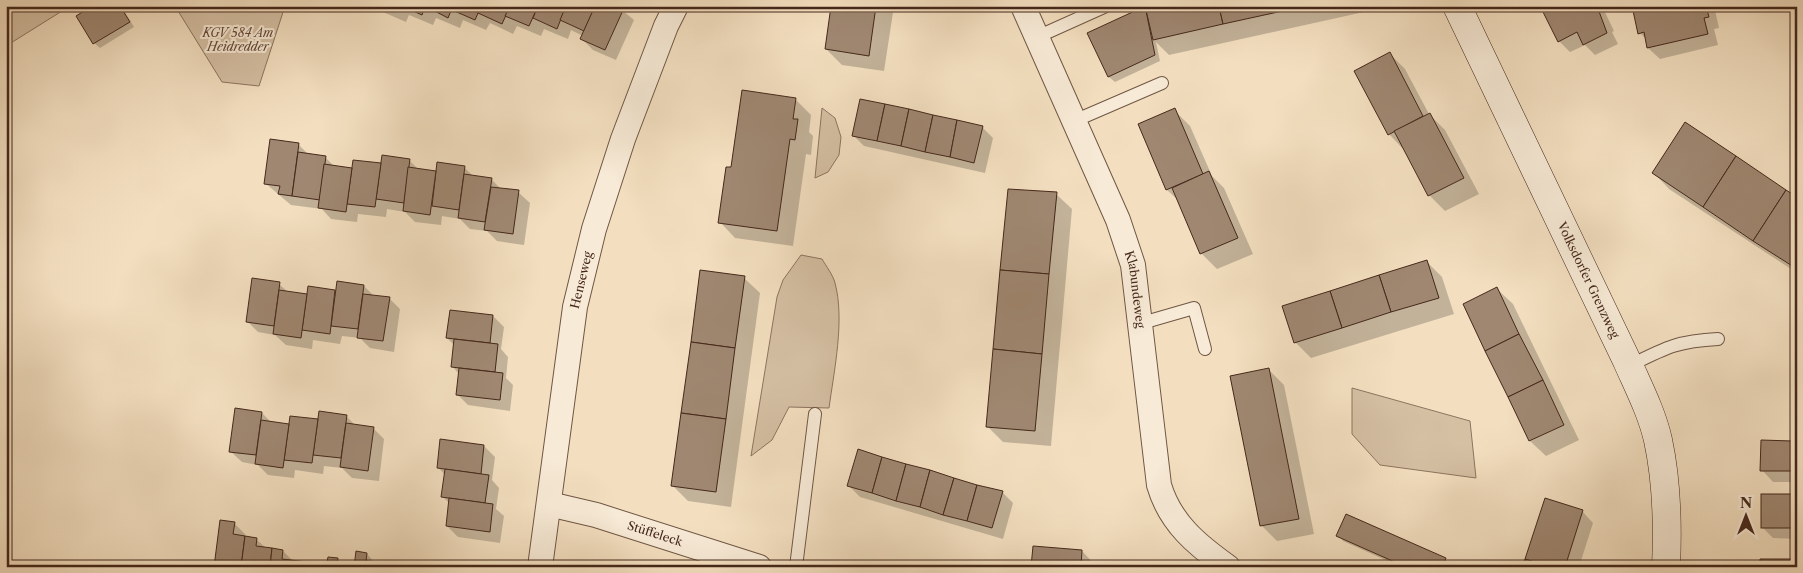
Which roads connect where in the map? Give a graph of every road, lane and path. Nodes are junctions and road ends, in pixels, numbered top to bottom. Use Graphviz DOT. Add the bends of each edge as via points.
graph roads {
  1 [pos="676,6"];
  2 [pos="1023,6"];
  3 [pos="1106,6"];
  4 [pos="1457,6"];
  5 [pos="1037,37"];
  6 [pos="1162,83"];
  7 [pos="1074,121"];
  8 [pos="1142,323"];
  9 [pos="1718,339"];
  10 [pos="1205,348"];
  11 [pos="1629,366"];
  12 [pos="815,414"];
  13 [pos="549,504"];
  14 [pos="540,567"];
  15 [pos="759,567"];
  16 [pos="796,567"];
  17 [pos="1228,567"];
  18 [pos="1666,567"];
  1 -- 13 [label="street, Henseweg" via="624,139 594,229 575,307"];
  2 -- 5 [label="street, Klabundeweg"];
  3 -- 5 [label="lane"];
  4 -- 11 [label="street, Volksdorfer Grenzweg"];
  5 -- 7 [label="street, Klabundeweg"];
  6 -- 7 [label="lane"];
  7 -- 8 [label="street, Klabundeweg" via="1118,220 1134,265"];
  8 -- 10 [label="lane" via="1194,308"];
  8 -- 17 [label="street, Klabundeweg" via="1163,499 1187,533"];
  9 -- 11 [label="lane" via="1684,341"];
  11 -- 18 [label="street, Volksdorfer Grenzweg" via="1658,439 1669,519"];
  12 -- 16 [label="lane"];
  13 -- 14 [label="street, Henseweg"];
  13 -- 15 [label="street, Stüffeleck" via="596,515"];
}
